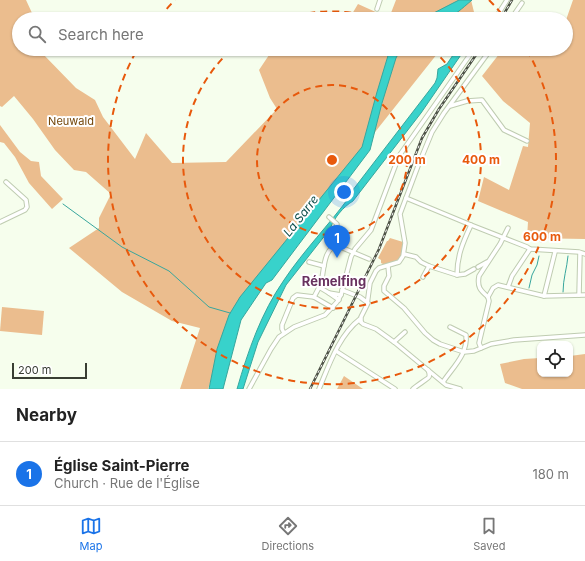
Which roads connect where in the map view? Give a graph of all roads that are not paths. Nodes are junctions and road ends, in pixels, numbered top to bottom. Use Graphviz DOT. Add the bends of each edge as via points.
graph roads {
  1 [pos="380,0"];
  2 [pos="506,0"];
  3 [pos="522,3"];
  4 [pos="377,9"];
  5 [pos="499,12"];
  6 [pos="516,12"];
  7 [pos="469,56"];
  8 [pos="486,56"];
  9 [pos="449,106"];
  10 [pos="527,141"];
  11 [pos="6,182"];
  12 [pos="406,198"];
  13 [pos="329,218"];
  14 [pos="0,222"];
  15 [pos="471,226"];
  16 [pos="508,228"];
  17 [pos="503,237"];
  18 [pos="337,246"];
  19 [pos="530,249"];
  20 [pos="353,252"];
  21 [pos="555,252"];
  22 [pos="583,253"];
  23 [pos="404,254"];
  24 [pos="368,259"];
  25 [pos="308,262"];
  26 [pos="488,262"];
  27 [pos="324,266"];
  28 [pos="388,266"];
  29 [pos="430,266"];
  30 [pos="456,275"];
  31 [pos="423,277"];
  32 [pos="319,287"];
  33 [pos="508,287"];
  34 [pos="342,290"];
  35 [pos="329,293"];
  36 [pos="341,295"];
  37 [pos="585,295"];
  38 [pos="544,296"];
  39 [pos="579,296"];
  40 [pos="314,297"];
  41 [pos="488,297"];
  42 [pos="362,298"];
  43 [pos="368,298"];
  44 [pos="339,300"];
  45 [pos="368,303"];
  46 [pos="333,308"];
  47 [pos="360,320"];
  48 [pos="450,327"];
  49 [pos="405,332"];
  50 [pos="284,333"];
  51 [pos="585,335"];
  52 [pos="394,342"];
  53 [pos="481,348"];
  54 [pos="336,351"];
  55 [pos="463,351"];
  56 [pos="428,370"];
  57 [pos="442,381"];
  58 [pos="249,389"];
  59 [pos="319,389"];
  60 [pos="394,389"];
  61 [pos="413,389"];
  62 [pos="460,389"];
  1 -- 4 [label="street"];
  2 -- 5 [label="street"];
  3 -- 6 [label="street"];
  7 -- 20 [label="street" via="401,152 371,230"];
  8 -- 9 [label="street"];
  9 -- 10 [label="street" via="454,103 482,100 504,130"];
  9 -- 12 [label="street" via="432,132"];
  11 -- 14 [label="street" via="26,200 28,207"];
  12 -- 15 [label="street"];
  12 -- 23 [label="street" via="400,216 405,243"];
  13 -- 18 [label="street" via="336,223"];
  15 -- 17 [label="street"];
  15 -- 30 [label="street" via="460,249"];
  16 -- 17 [label="street"];
  17 -- 19 [label="street"];
  17 -- 26 [label="street"];
  18 -- 20 [label="street"];
  18 -- 27 [label="street" via="328,252"];
  19 -- 21 [label="street"];
  19 -- 33 [label="street" via="512,276"];
  20 -- 24 [label="street"];
  20 -- 34 [label="street"];
  21 -- 22 [label="street"];
  21 -- 38 [label="street"];
  22 -- 39 [label="street"];
  23 -- 28 [label="street" via="400,261"];
  23 -- 29 [label="street"];
  25 -- 27 [label="street"];
  26 -- 30 [label="street" via="465,274"];
  26 -- 41 [label="street" via="478,282 479,288"];
  27 -- 32 [label="street"];
  28 -- 43 [label="street" via="379,268 374,274"];
  28 -- 55 [label="street" via="384,292 404,308 433,340"];
  29 -- 30 [label="street"];
  29 -- 31 [label="street"];
  32 -- 35 [label="street"];
  32 -- 40 [label="street"];
  33 -- 38 [label="street"];
  33 -- 41 [label="street" via="498,285"];
  34 -- 36 [label="street"];
  34 -- 42 [label="street"];
  35 -- 36 [label="street"];
  35 -- 44 [label="street"];
  36 -- 44 [label="street"];
  37 -- 39 [label="street"];
  38 -- 39 [label="street"];
  40 -- 46 [label="street"];
  40 -- 50 [label="street" via="300,294 293,298 282,326"];
  41 -- 53 [label="street"];
  42 -- 43 [label="street"];
  42 -- 45 [label="street"];
  43 -- 45 [label="street"];
  44 -- 46 [label="street"];
  45 -- 47 [label="street"];
  46 -- 50 [label="street" via="323,317"];
  47 -- 52 [label="street"];
  47 -- 54 [label="street" via="348,330"];
  48 -- 55 [label="street" via="466,335"];
  49 -- 52 [label="street"];
  50 -- 58 [label="street" via="270,349"];
  51 -- 53 [label="street" via="514,340"];
  52 -- 56 [label="street"];
  53 -- 55 [label="street"];
  54 -- 59 [label="street"];
  54 -- 60 [label="street"];
  55 -- 57 [label="street"];
  56 -- 57 [label="street"];
  56 -- 61 [label="street" via="430,376"];
  57 -- 62 [label="street"];
}
